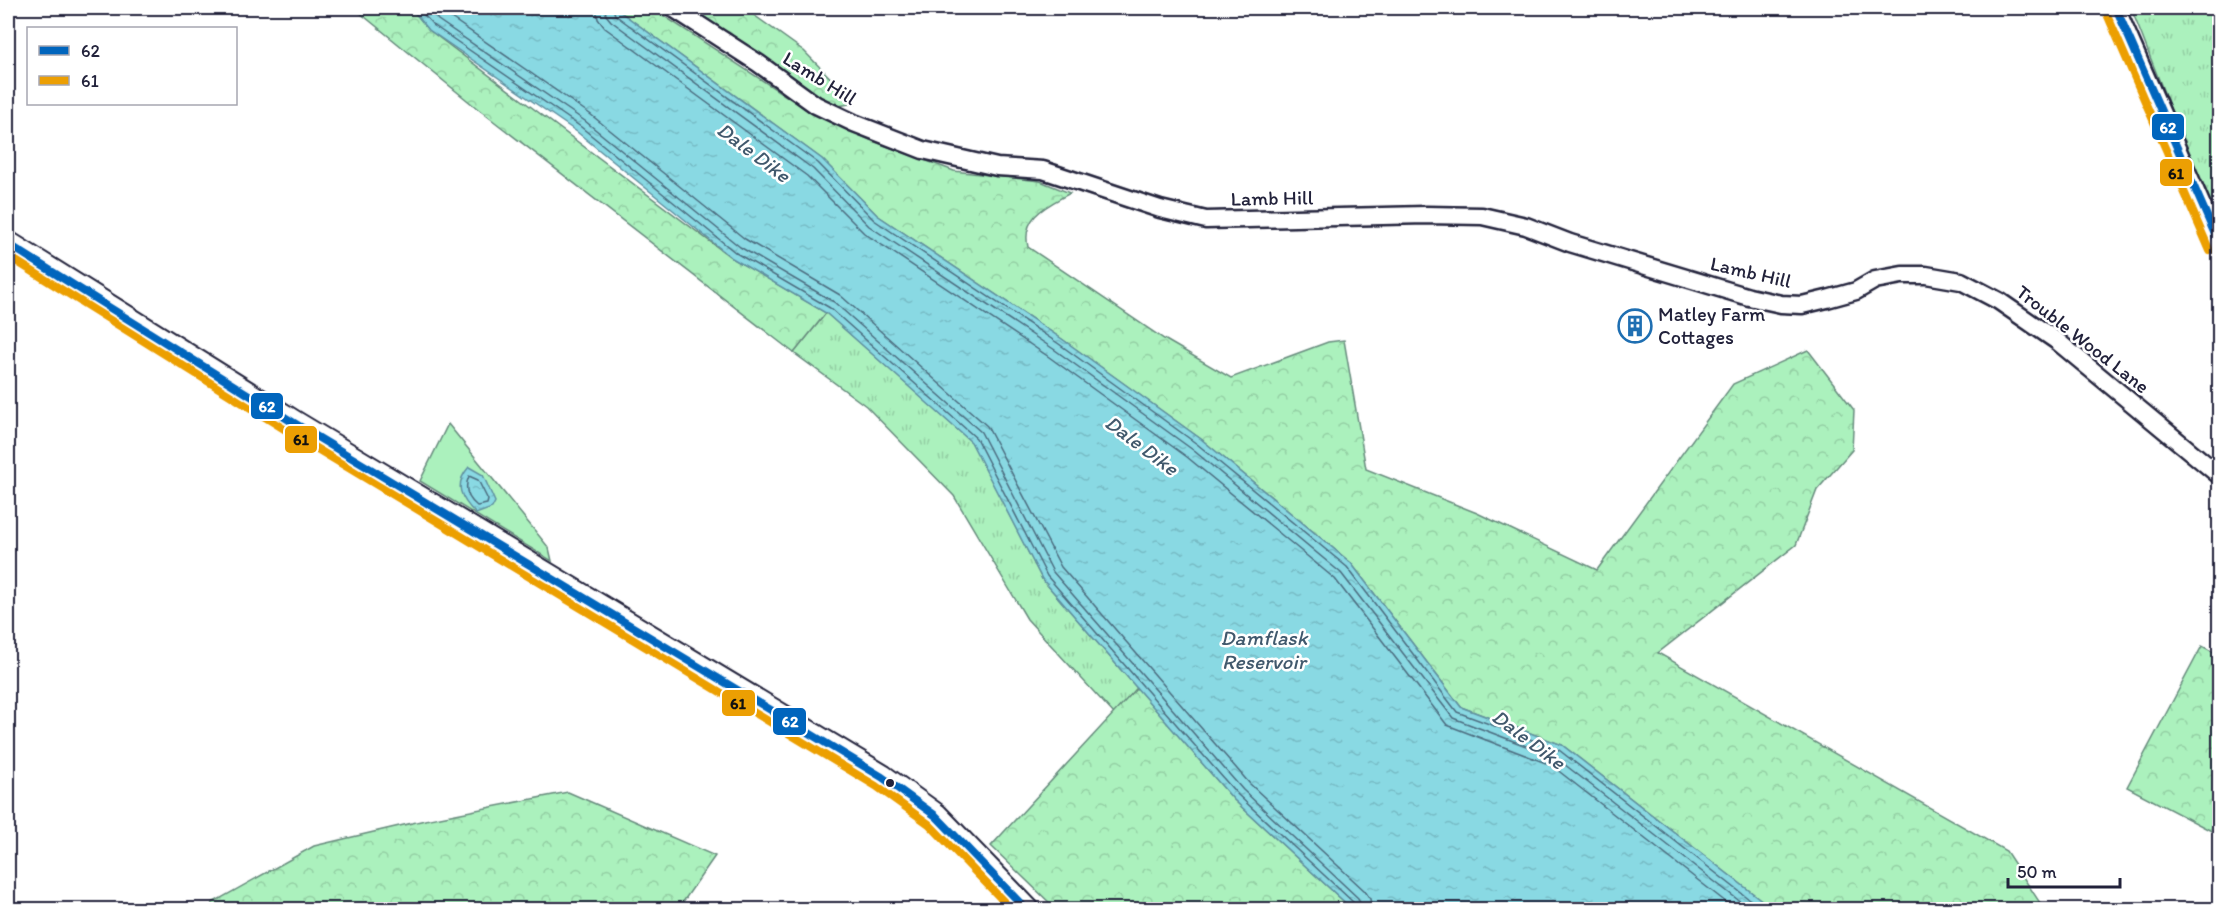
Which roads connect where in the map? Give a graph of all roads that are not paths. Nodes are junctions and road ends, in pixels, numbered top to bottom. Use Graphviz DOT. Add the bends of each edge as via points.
graph roads {
  1 [pos="673,8"];
  2 [pos="2116,8"];
  3 [pos="8,244"];
  4 [pos="2220,247"];
  5 [pos="1902,275"];
  6 [pos="2220,476"];
  7 [pos="1027,909"];
  1 -- 5 [label="street, Lamb Hill" via="816,105 854,123 923,150 997,167 1043,170 1206,220 1482,216 1781,304 1827,300 1875,280"];
  2 -- 4 [label="street"];
  3 -- 7 [label="street" via="294,423 892,783 936,816"];
  5 -- 6 [label="street, Trouble Wood Lane" via="1961,281 1999,301 2057,342"];
}
